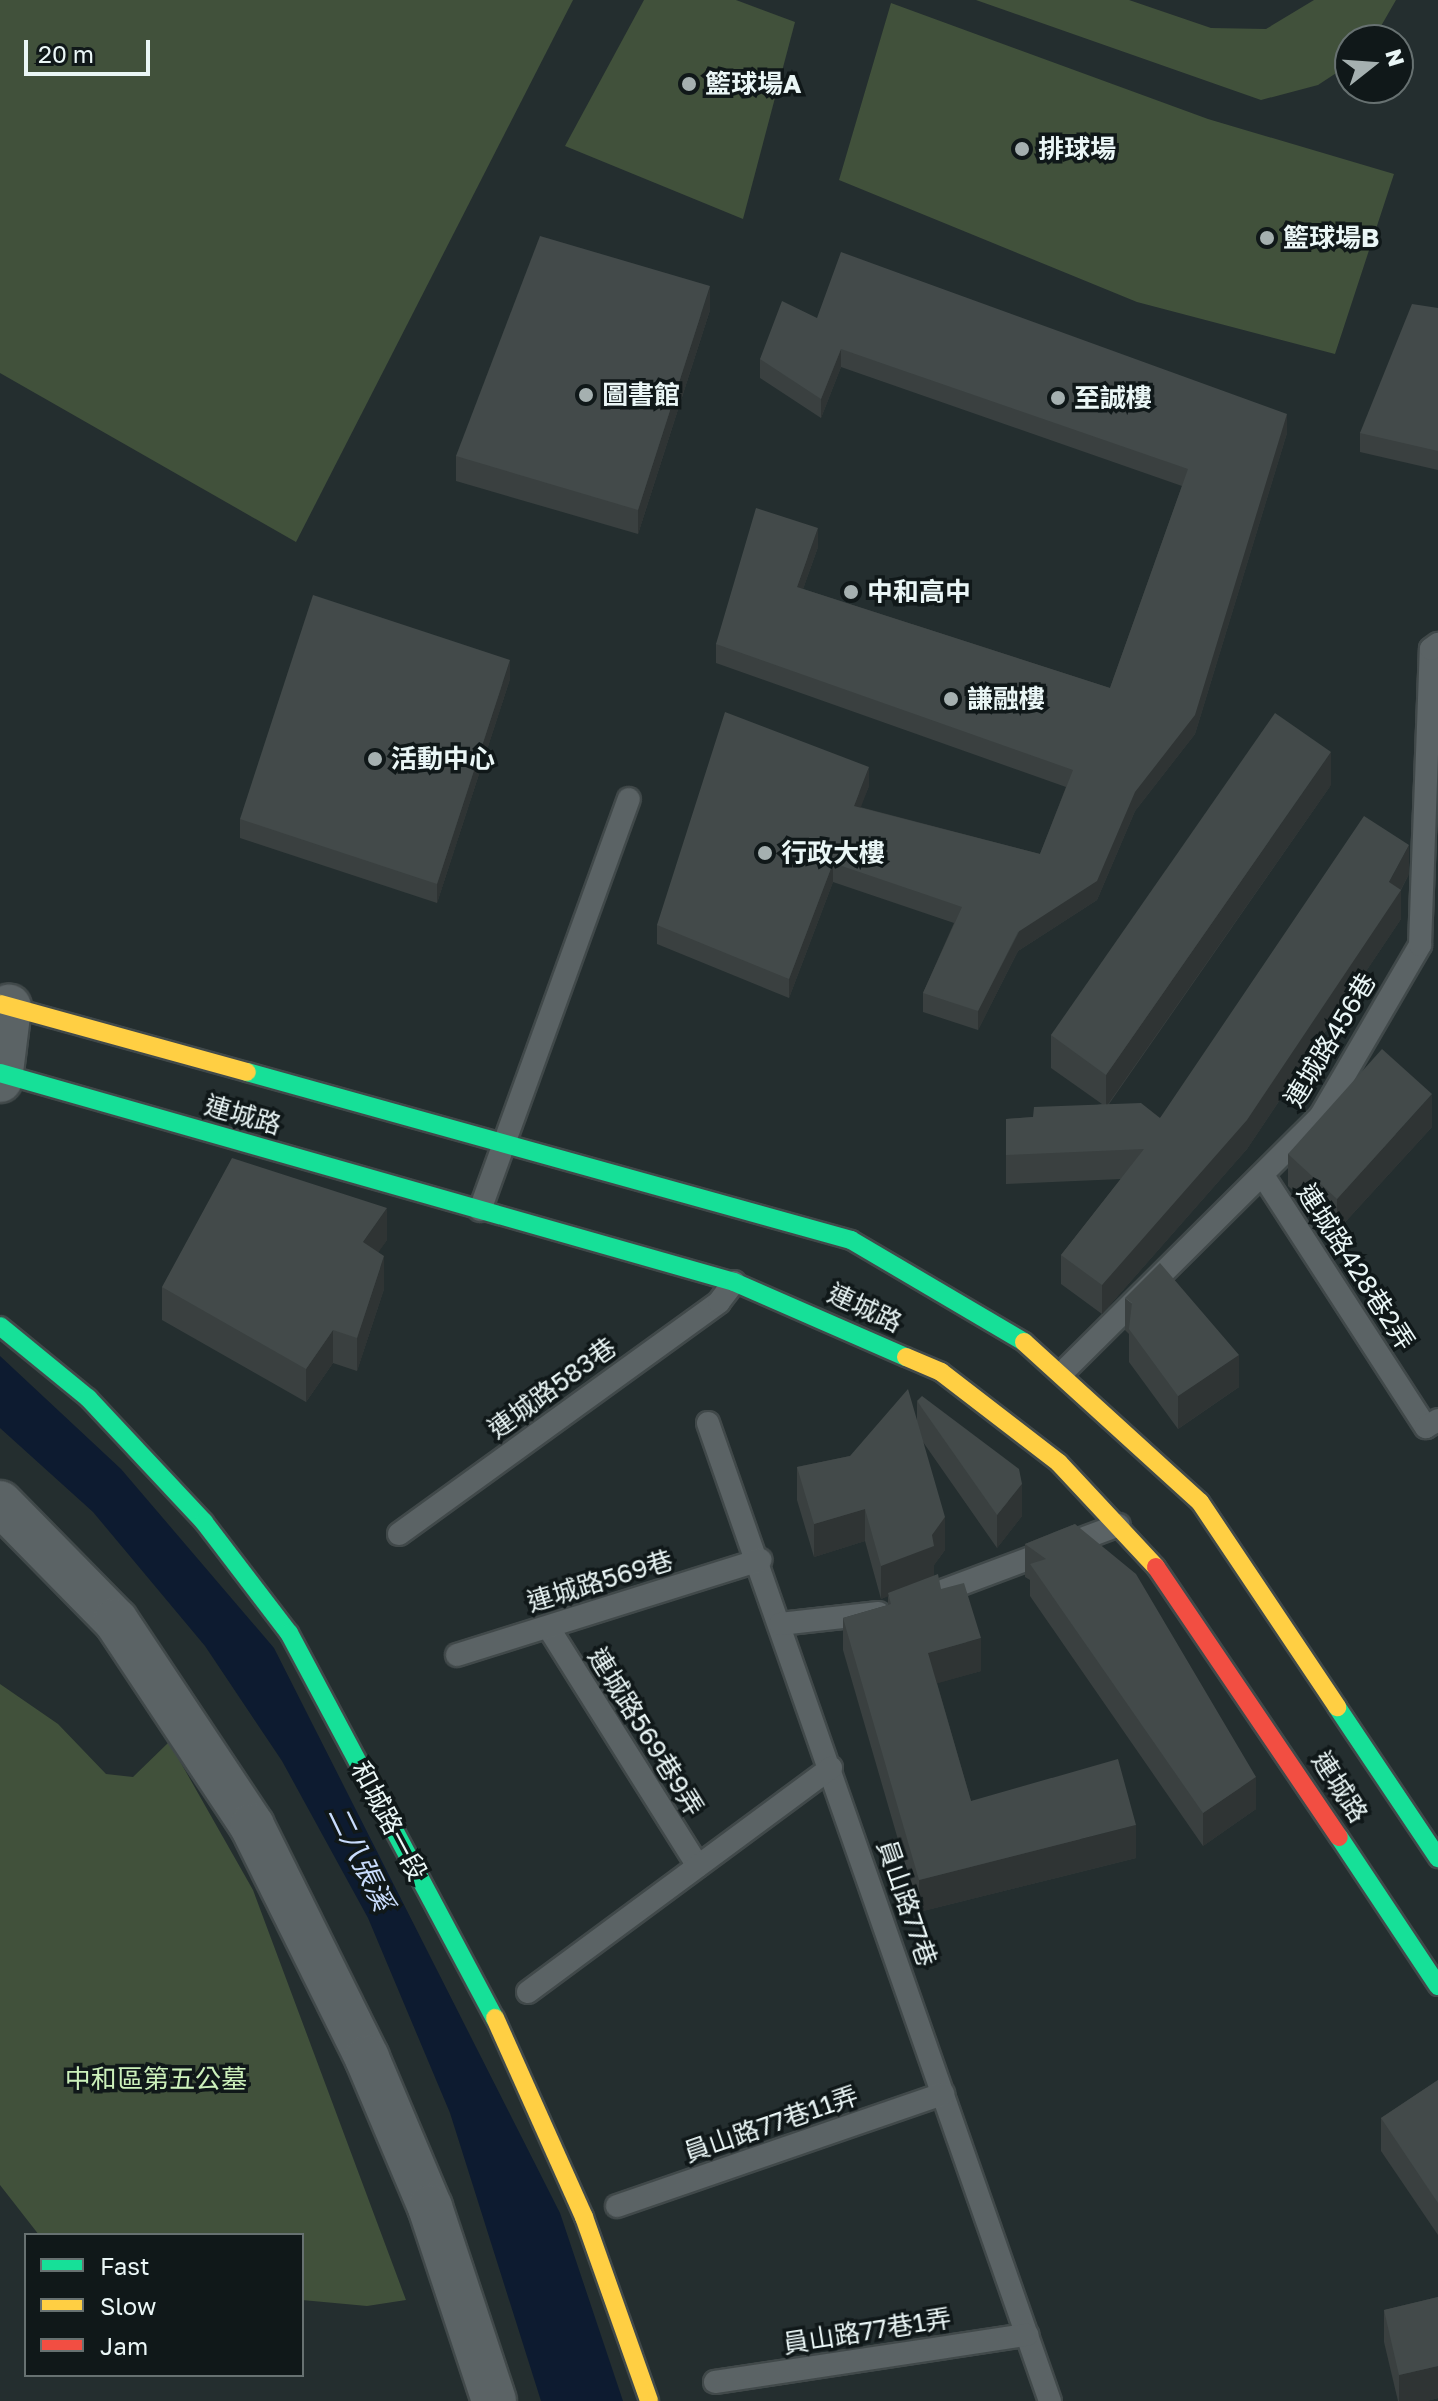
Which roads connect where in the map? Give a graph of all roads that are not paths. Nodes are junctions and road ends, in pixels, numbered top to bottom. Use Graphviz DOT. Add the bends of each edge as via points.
graph roads {
  1 [pos="1438,644"];
  2 [pos="1432,764"];
  3 [pos="629,799"];
  4 [pos="1431,908"];
  5 [pos="3,1010"];
  6 [pos="1,1076"];
  7 [pos="505,1141"];
  8 [pos="1264,1177"];
  9 [pos="480,1210"];
  10 [pos="734,1282"];
  11 [pos="0,1326"];
  12 [pos="1063,1372"];
  13 [pos="708,1423"];
  14 [pos="1432,1423"];
  15 [pos="0,1503"];
  16 [pos="1119,1525"];
  17 [pos="399,1534"];
  18 [pos="760,1560"];
  19 [pos="780,1624"];
  20 [pos="548,1627"];
  21 [pos="457,1655"];
  22 [pos="831,1768"];
  23 [pos="1438,1858"];
  24 [pos="698,1866"];
  25 [pos="1438,1986"];
  26 [pos="528,1992"];
  27 [pos="943,2094"];
  28 [pos="617,2206"];
  29 [pos="1027,2335"];
  30 [pos="715,2382"];
  31 [pos="494,2401"];
  32 [pos="649,2401"];
  33 [pos="1050,2401"];
  1 -- 2 [label="lane, 連城路456巷" via="1431,649"];
  2 -- 4 [label="lane, 連城路456巷"];
  3 -- 7 [label="lane"];
  4 -- 8 [label="lane, 連城路456巷" via="1420,945 1320,1117"];
  5 -- 6 [label="street"];
  5 -- 7 [label="main road, 連城路"];
  6 -- 9 [label="main road, 連城路"];
  7 -- 9 [label="lane"];
  7 -- 12 [label="main road, 連城路" via="851,1240 993,1318"];
  8 -- 12 [label="lane, 連城路456巷"];
  8 -- 14 [label="lane, 連城路428巷2弄"];
  9 -- 10 [label="main road, 連城路"];
  10 -- 16 [label="main road, 連城路" via="941,1372 1059,1463"];
  10 -- 17 [label="lane, 連城路583巷" via="719,1302"];
  11 -- 32 [label="main road, 和城路一段" via="88,1398 204,1522 289,1633 492,2011 584,2217"];
  12 -- 23 [label="main road, 連城路" via="1200,1502"];
  13 -- 18 [label="lane, 員山路77巷"];
  15 -- 31 [label="street" via="116,1621 252,1826 419,2180"];
  16 -- 19 [label="lane" via="903,1605"];
  16 -- 25 [label="main road, 連城路" via="1181,1598"];
  18 -- 19 [label="lane, 員山路77巷"];
  18 -- 20 [label="lane, 連城路569巷"];
  19 -- 22 [label="lane, 員山路77巷"];
  20 -- 21 [label="lane, 連城路569巷"];
  20 -- 24 [label="lane, 連城路569巷9弄"];
  22 -- 24 [label="lane"];
  22 -- 27 [label="lane, 員山路77巷"];
  24 -- 26 [label="lane"];
  27 -- 28 [label="lane, 員山路77巷11弄"];
  27 -- 29 [label="lane, 員山路77巷"];
  29 -- 30 [label="lane, 員山路77巷1弄"];
  29 -- 33 [label="lane, 員山路77巷"];
}
